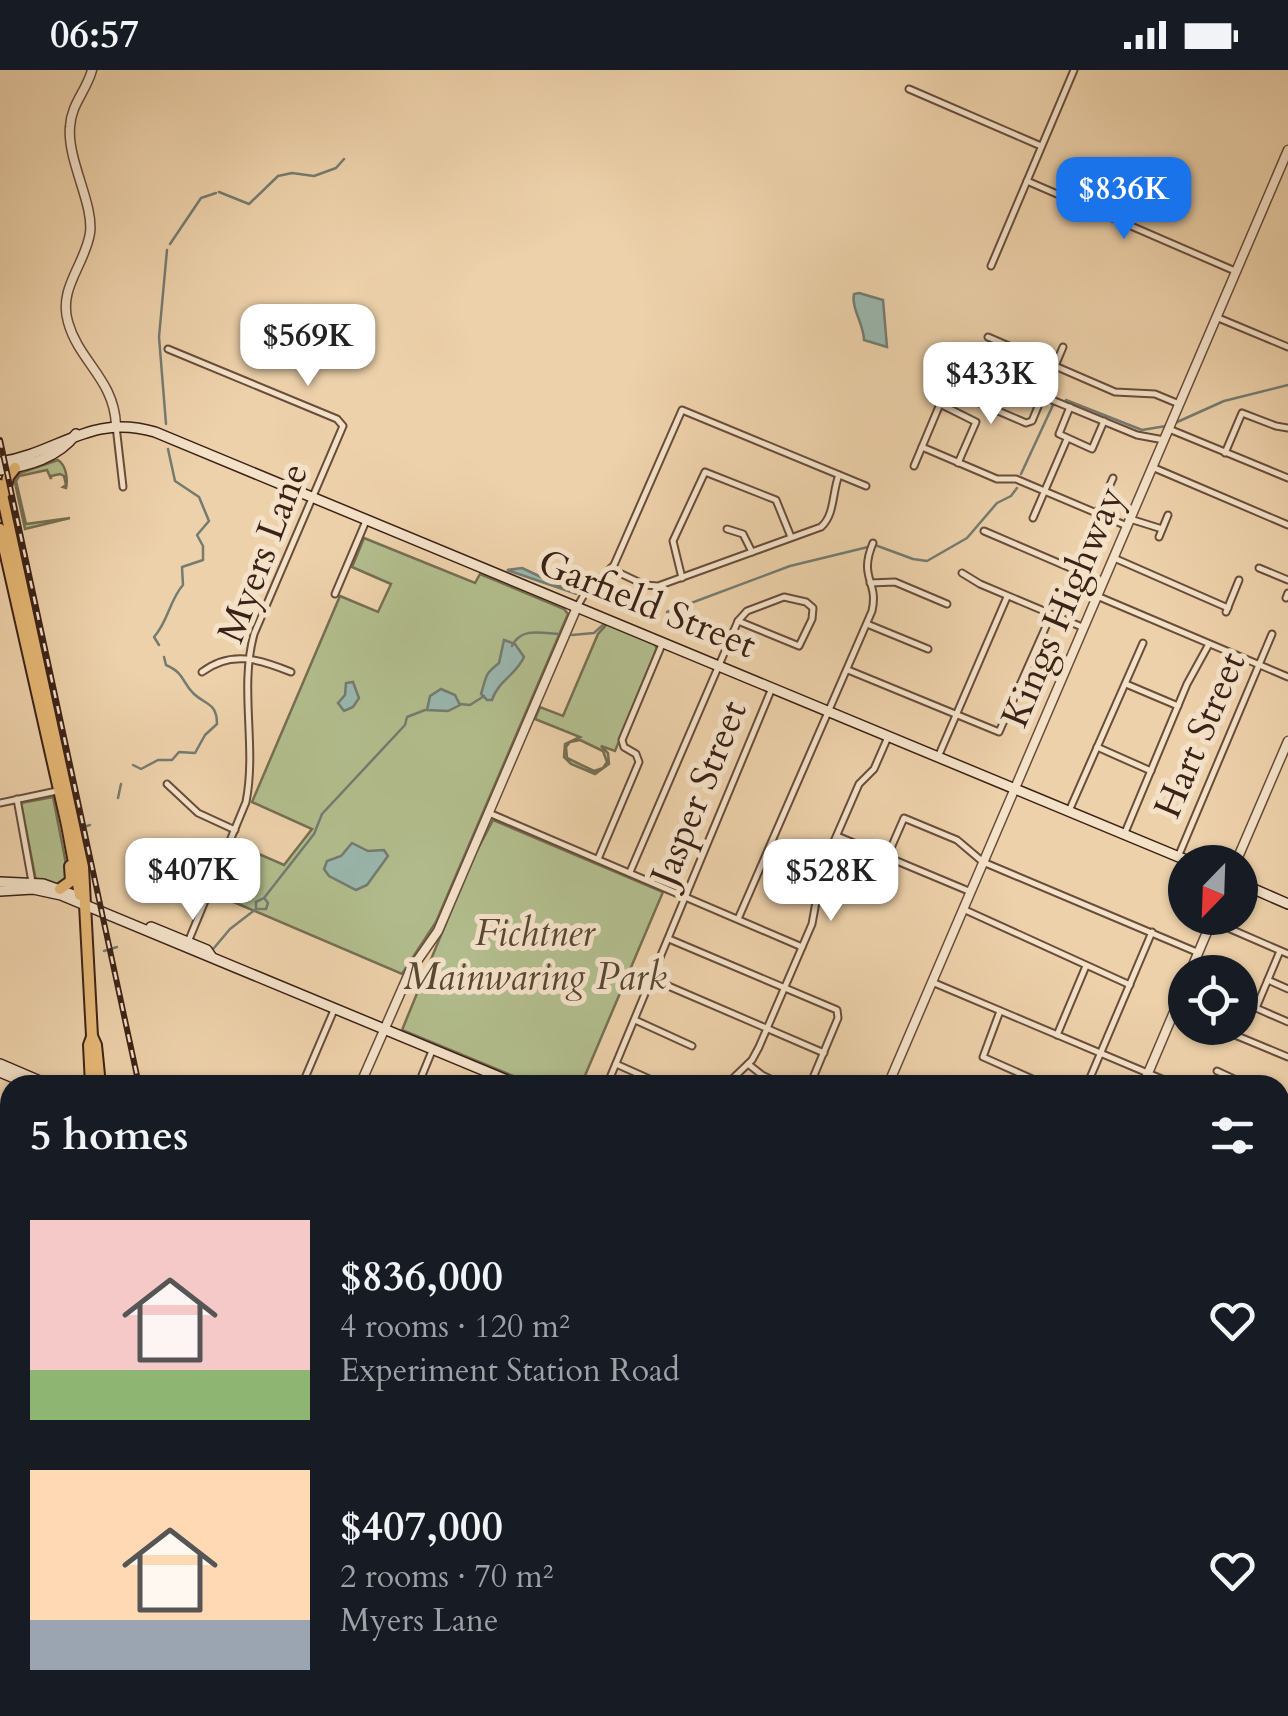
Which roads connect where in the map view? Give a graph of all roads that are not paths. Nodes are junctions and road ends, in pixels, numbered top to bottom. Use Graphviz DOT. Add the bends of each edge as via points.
graph roads {
  1 [pos="92,70"];
  2 [pos="1074,70"];
  3 [pos="909,88"];
  4 [pos="1042,146"];
  5 [pos="1288,150"];
  6 [pos="1284,170"];
  7 [pos="1027,181"];
  8 [pos="992,266"];
  9 [pos="1236,271"];
  10 [pos="1216,317"];
  11 [pos="988,337"];
  12 [pos="1063,347"];
  13 [pos="168,348"];
  14 [pos="1288,348"];
  15 [pos="967,365"];
  16 [pos="1055,366"];
  17 [pos="980,370"];
  18 [pos="1042,397"];
  19 [pos="1179,404"];
  20 [pos="1070,407"];
  21 [pos="1104,421"];
  22 [pos="116,426"];
  23 [pos="1288,428"];
  24 [pos="1169,429"];
  25 [pos="76,434"];
  26 [pos="1067,438"];
  27 [pos="1164,440"];
  28 [pos="922,447"];
  29 [pos="1225,453"];
  30 [pos="0,462"];
  31 [pos="958,462"];
  32 [pos="914,466"];
  33 [pos="1152,467"];
  34 [pos="16,468"];
  35 [pos="0,470"];
  36 [pos="839,475"];
  37 [pos="1113,478"];
  38 [pos="1288,478"];
  39 [pos="0,485"];
  40 [pos="866,486"];
  41 [pos="123,488"];
  42 [pos="1045,492"];
  43 [pos="311,498"];
  44 [pos="4,503"];
  45 [pos="1098,514"];
  46 [pos="1168,515"];
  47 [pos="1033,518"];
  48 [pos="366,521"];
  49 [pos="1129,522"];
  50 [pos="1288,525"];
  51 [pos="0,529"];
  52 [pos="728,529"];
  53 [pos="984,531"];
  54 [pos="792,538"];
  55 [pos="1086,540"];
  56 [pos="872,546"];
  57 [pos="752,552"];
  58 [pos="3,554"];
  59 [pos="1114,558"];
  60 [pos="1259,568"];
  61 [pos="611,569"];
  62 [pos="962,573"];
  63 [pos="682,578"];
  64 [pos="1239,580"];
  65 [pos="1288,580"];
  66 [pos="1103,582"];
  67 [pos="870,583"];
  68 [pos="335,594"];
  69 [pos="1007,596"];
  70 [pos="1097,596"];
  71 [pos="947,604"];
  72 [pos="577,607"];
  73 [pos="1052,614"];
  74 [pos="738,621"];
  75 [pos="867,624"];
  76 [pos="1083,628"];
  77 [pos="1272,634"];
  78 [pos="664,642"];
  79 [pos="1143,643"];
  80 [pos="1209,644"];
  81 [pos="928,649"];
  82 [pos="248,659"];
  83 [pos="718,665"];
  84 [pos="1259,665"];
  85 [pos="848,670"];
  86 [pos="202,672"];
  87 [pos="291,672"];
  88 [pos="1288,677"];
  89 [pos="1126,684"];
  90 [pos="772,688"];
  91 [pos="1178,706"];
  92 [pos="826,711"];
  93 [pos="956,716"];
  94 [pos="888,737"];
  95 [pos="1288,742"];
  96 [pos="1096,748"];
  97 [pos="938,757"];
  98 [pos="1151,771"];
  99 [pos="167,784"];
  100 [pos="1014,790"];
  101 [pos="62,791"];
  102 [pos="17,799"];
  103 [pos="0,803"];
  104 [pos="1069,811"];
  105 [pos="489,813"];
  106 [pos="236,830"];
  107 [pos="1124,834"];
  108 [pos="837,836"];
  109 [pos="1183,845"];
  110 [pos="1243,845"];
  111 [pos="1168,853"];
  112 [pos="888,857"];
  113 [pos="598,859"];
  114 [pos="984,862"];
  115 [pos="630,872"];
  116 [pos="0,882"];
  117 [pos="32,882"];
  118 [pos="60,888"];
  119 [pos="0,891"];
  120 [pos="970,892"];
  121 [pos="1258,892"];
  122 [pos="686,896"];
  123 [pos="84,902"];
  124 [pos="1288,904"];
  125 [pos="963,910"];
  126 [pos="738,919"];
  127 [pos="1152,932"];
  128 [pos="152,934"];
  129 [pos="1206,935"];
  130 [pos="1247,935"];
  131 [pos="669,939"];
  132 [pos="188,942"];
  133 [pos="802,947"];
  134 [pos="1284,952"];
  135 [pos="1198,953"];
  136 [pos="211,956"];
  137 [pos="1086,966"];
  138 [pos="652,979"];
  139 [pos="1268,980"];
  140 [pos="932,982"];
  141 [pos="1130,985"];
  142 [pos="784,988"];
  143 [pos="1288,988"];
  144 [pos="1258,1003"];
  145 [pos="334,1008"];
  146 [pos="1258,1009"];
  147 [pos="1000,1011"];
  148 [pos="635,1020"];
  149 [pos="1288,1022"];
  150 [pos="1168,1027"];
  151 [pos="767,1028"];
  152 [pos="384,1030"];
  153 [pos="1057,1035"];
  154 [pos="92,1036"];
  155 [pos="1258,1044"];
  156 [pos="692,1046"];
  157 [pos="433,1050"];
  158 [pos="824,1053"];
  159 [pos="1101,1054"];
  160 [pos="1288,1057"];
  161 [pos="616,1064"];
  162 [pos="748,1064"];
  163 [pos="1217,1072"];
  164 [pos="1017,1073"];
  165 [pos="1148,1073"];
  166 [pos="96,1075"];
  167 [pos="96,1075"];
  168 [pos="308,1075"];
  169 [pos="364,1075"];
  170 [pos="422,1075"];
  171 [pos="494,1075"];
  172 [pos="611,1075"];
  173 [pos="641,1075"];
  174 [pos="736,1075"];
  175 [pos="762,1075"];
  176 [pos="814,1075"];
  177 [pos="892,1075"];
  178 [pos="1022,1075"];
  179 [pos="1092,1075"];
  180 [pos="1153,1075"];
  181 [pos="1224,1075"];
  1 -- 22 [label="street" via="70,128 90,233 66,294 66,314 109,391"];
  2 -- 4 [label="street"];
  3 -- 4 [label="street"];
  4 -- 7 [label="street"];
  5 -- 6 [label="street, Kings Highway"];
  6 -- 9 [label="street, Kings Highway"];
  7 -- 8 [label="street"];
  7 -- 9 [label="street"];
  9 -- 10 [label="street, Kings Highway"];
  10 -- 14 [label="street"];
  10 -- 19 [label="street, Kings Highway"];
  11 -- 16 [label="street"];
  12 -- 16 [label="street"];
  13 -- 43 [label="street, Myers Lane" via="341,422"];
  15 -- 17 [label="street"];
  16 -- 19 [label="street" via="1115,392 1155,394"];
  17 -- 18 [label="street"];
  17 -- 18 [label="street" via="968,398 997,411 1028,424"];
  18 -- 20 [label="street"];
  19 -- 24 [label="street, Kings Highway"];
  20 -- 21 [label="street"];
  20 -- 26 [label="street" via="1058,434"];
  21 -- 26 [label="street" via="1092,449"];
  21 -- 27 [label="street"];
  22 -- 25 [label="main road, Garfield Street"];
  22 -- 41 [label="street"];
  22 -- 43 [label="main road, Garfield Street" via="154,432"];
  23 -- 29 [label="street" via="1241,414"];
  24 -- 27 [label="street, Kings Highway"];
  24 -- 29 [label="street"];
  25 -- 30 [label="main road, Garfield Street"];
  25 -- 34 [label="main road, Garfield Street" via="52,454"];
  26 -- 42 [label="street"];
  27 -- 33 [label="street, Kings Highway"];
  28 -- 31 [label="street"];
  28 -- 31 [label="street" via="941,403 976,422"];
  28 -- 32 [label="street"];
  29 -- 38 [label="street"];
  31 -- 42 [label="street"];
  33 -- 49 [label="street, Kings Highway"];
  33 -- 50 [label="street"];
  34 -- 35 [label="main road, Garfield Street"];
  34 -- 44 [label="main road"];
  36 -- 40 [label="street"];
  36 -- 54 [label="street" via="828,522"];
  36 -- 61 [label="street" via="682,410"];
  37 -- 45 [label="street"];
  39 -- 44 [label="main road"];
  42 -- 45 [label="street"];
  42 -- 47 [label="street"];
  43 -- 48 [label="main road, Garfield Street"];
  43 -- 82 [label="street, Myers Lane"];
  44 -- 101 [label="main road"];
  45 -- 49 [label="street"];
  45 -- 55 [label="street"];
  46 -- 49 [label="street" via="1160,533"];
  48 -- 68 [label="street"];
  48 -- 72 [label="main road, Garfield Street"];
  49 -- 59 [label="street, Kings Highway"];
  51 -- 58 [label="main road"];
  52 -- 57 [label="street" via="742,534"];
  53 -- 66 [label="street"];
  54 -- 57 [label="street"];
  54 -- 63 [label="street" via="776,500 705,472 672,540"];
  56 -- 67 [label="street" via="865,566"];
  57 -- 63 [label="street"];
  58 -- 101 [label="main road"];
  59 -- 64 [label="street" via="1227,610"];
  59 -- 66 [label="street, Kings Highway"];
  60 -- 65 [label="street"];
  61 -- 63 [label="street" via="653,587"];
  61 -- 72 [label="street"];
  62 -- 69 [label="street"];
  66 -- 70 [label="street, Kings Highway"];
  67 -- 71 [label="street" via="895,582"];
  67 -- 75 [label="street" via="874,604"];
  69 -- 73 [label="street"];
  69 -- 93 [label="street"];
  70 -- 76 [label="street, Kings Highway"];
  70 -- 80 [label="street"];
  72 -- 78 [label="main road, Garfield Street"];
  72 -- 105 [label="street"];
  73 -- 76 [label="street"];
  73 -- 93 [label="street" via="1000,732"];
  74 -- 74 [label="street" via="786,597 814,610 798,646"];
  74 -- 83 [label="street"];
  75 -- 81 [label="street"];
  75 -- 85 [label="street"];
  76 -- 100 [label="street, Kings Highway"];
  77 -- 84 [label="street, Hart Street"];
  78 -- 83 [label="main road, Garfield Street"];
  78 -- 113 [label="street" via="622,740 638,762"];
  79 -- 89 [label="street"];
  80 -- 84 [label="street"];
  80 -- 91 [label="street"];
  82 -- 86 [label="street" via="220,660"];
  82 -- 87 [label="street"];
  82 -- 106 [label="street, Myers Lane" via="248,788"];
  83 -- 90 [label="main road, Garfield Street"];
  83 -- 115 [label="street"];
  84 -- 88 [label="street"];
  84 -- 109 [label="street, Hart Street"];
  85 -- 92 [label="street"];
  85 -- 93 [label="street"];
  89 -- 91 [label="street"];
  89 -- 96 [label="street"];
  90 -- 92 [label="main road, Garfield Street"];
  90 -- 122 [label="street, Jasper Street"];
  91 -- 98 [label="street"];
  92 -- 94 [label="main road, Garfield Street"];
  92 -- 126 [label="street"];
  93 -- 97 [label="street"];
  94 -- 97 [label="main road, Garfield Street"];
  94 -- 108 [label="street" via="874,769 858,784"];
  95 -- 110 [label="street"];
  96 -- 98 [label="street"];
  96 -- 104 [label="street"];
  97 -- 100 [label="main road, Garfield Street"];
  98 -- 107 [label="street"];
  99 -- 106 [label="street" via="198,813"];
  100 -- 104 [label="main road, Garfield Street"];
  100 -- 114 [label="street, Kings Highway"];
  101 -- 102 [label="street"];
  101 -- 118 [label="main road" via="56,803 71,878"];
  101 -- 123 [label="main road"];
  102 -- 103 [label="street"];
  102 -- 117 [label="street"];
  104 -- 107 [label="main road, Garfield Street"];
  105 -- 113 [label="street"];
  105 -- 152 [label="street" via="438,930 410,971"];
  106 -- 132 [label="street, Myers Lane"];
  107 -- 111 [label="main road, Garfield Street"];
  108 -- 112 [label="street"];
  108 -- 133 [label="street"];
  112 -- 114 [label="street" via="904,818 957,840"];
  112 -- 120 [label="street"];
  113 -- 115 [label="street"];
  114 -- 120 [label="street, Kings Highway"];
  114 -- 127 [label="street"];
  115 -- 122 [label="street"];
  116 -- 117 [label="main road"];
  117 -- 118 [label="main road"];
  118 -- 123 [label="main road"];
  119 -- 123 [label="main road" via="42,890"];
  120 -- 125 [label="street, Kings Highway"];
  121 -- 124 [label="main road"];
  122 -- 126 [label="street"];
  122 -- 131 [label="street, Jasper Street"];
  123 -- 128 [label="main road"];
  123 -- 132 [label="main road"];
  123 -- 154 [label="main road"];
  125 -- 137 [label="street"];
  125 -- 140 [label="street, Kings Highway"];
  126 -- 133 [label="street"];
  127 -- 135 [label="street"];
  127 -- 141 [label="street"];
  128 -- 132 [label="main road"];
  128 -- 136 [label="main road"];
  129 -- 135 [label="street"];
  130 -- 134 [label="street"];
  131 -- 138 [label="street, Jasper Street"];
  131 -- 142 [label="street"];
  132 -- 136 [label="main road"];
  133 -- 142 [label="street"];
  134 -- 139 [label="street"];
  136 -- 145 [label="main road"];
  137 -- 141 [label="street"];
  137 -- 153 [label="street"];
  138 -- 148 [label="street, Jasper Street"];
  138 -- 151 [label="street"];
  139 -- 143 [label="street"];
  139 -- 144 [label="street"];
  140 -- 147 [label="street"];
  140 -- 177 [label="street, Kings Highway"];
  141 -- 159 [label="street"];
  142 -- 151 [label="street"];
  142 -- 158 [label="street" via="839,1013"];
  145 -- 152 [label="main road"];
  145 -- 168 [label="street"];
  146 -- 149 [label="street"];
  147 -- 153 [label="street"];
  147 -- 164 [label="street" via="983,1057"];
  148 -- 156 [label="street"];
  148 -- 161 [label="street, Jasper Street"];
  150 -- 165 [label="street"];
  151 -- 158 [label="street"];
  151 -- 162 [label="street"];
  152 -- 157 [label="main road"];
  152 -- 169 [label="street"];
  153 -- 159 [label="street"];
  154 -- 166 [label="main road"];
  154 -- 167 [label="main road"];
  155 -- 160 [label="street"];
  157 -- 170 [label="street"];
  157 -- 171 [label="main road"];
  158 -- 176 [label="street"];
  159 -- 165 [label="street"];
  159 -- 179 [label="street"];
  161 -- 172 [label="street, Jasper Street"];
  161 -- 173 [label="street"];
  162 -- 174 [label="street"];
  162 -- 175 [label="street"];
  163 -- 181 [label="street"];
  164 -- 178 [label="street"];
  165 -- 180 [label="street"];
}
